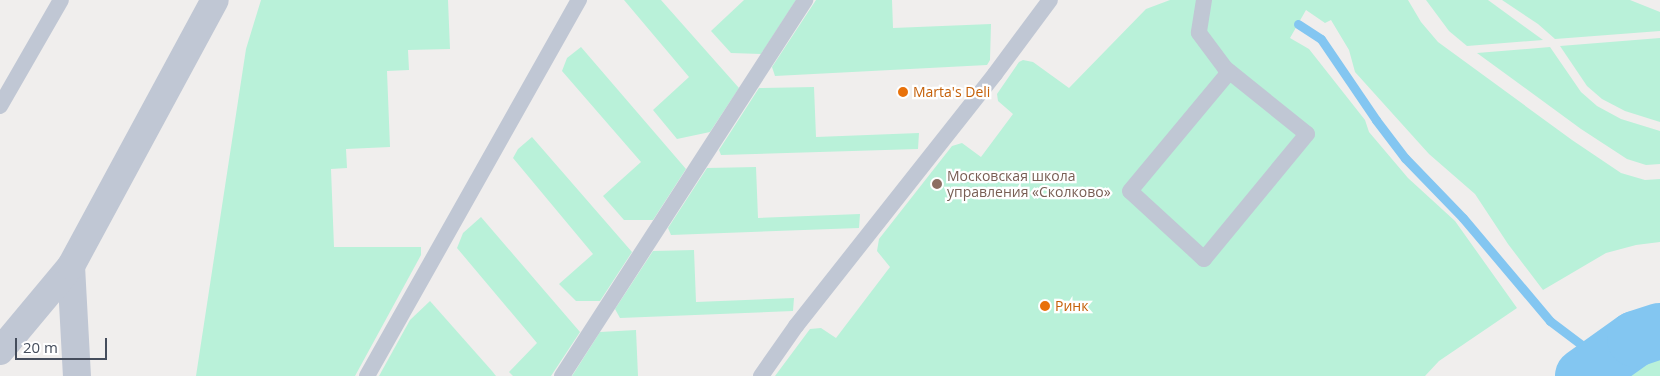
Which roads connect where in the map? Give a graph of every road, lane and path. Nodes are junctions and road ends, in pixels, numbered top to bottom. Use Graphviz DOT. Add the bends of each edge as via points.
graph roads {
  1 [pos="61,0"];
  2 [pos="215,0"];
  3 [pos="579,0"];
  4 [pos="806,0"];
  5 [pos="1050,0"];
  6 [pos="1204,0"];
  7 [pos="1230,72"];
  8 [pos="0,106"];
  9 [pos="71,266"];
  10 [pos="0,351"];
  11 [pos="77,376"];
  12 [pos="367,376"];
  13 [pos="562,376"];
  14 [pos="761,376"];
  1 -- 8 [label="lane"];
  2 -- 9 [label="street"];
  3 -- 12 [label="lane"];
  4 -- 13 [label="lane"];
  5 -- 14 [label="lane" via="796,326"];
  6 -- 7 [label="lane" via="1199,32"];
  7 -- 7 [label="lane" via="1130,191 1204,259 1306,134"];
  9 -- 10 [label="street"];
  9 -- 11 [label="street"];
}
